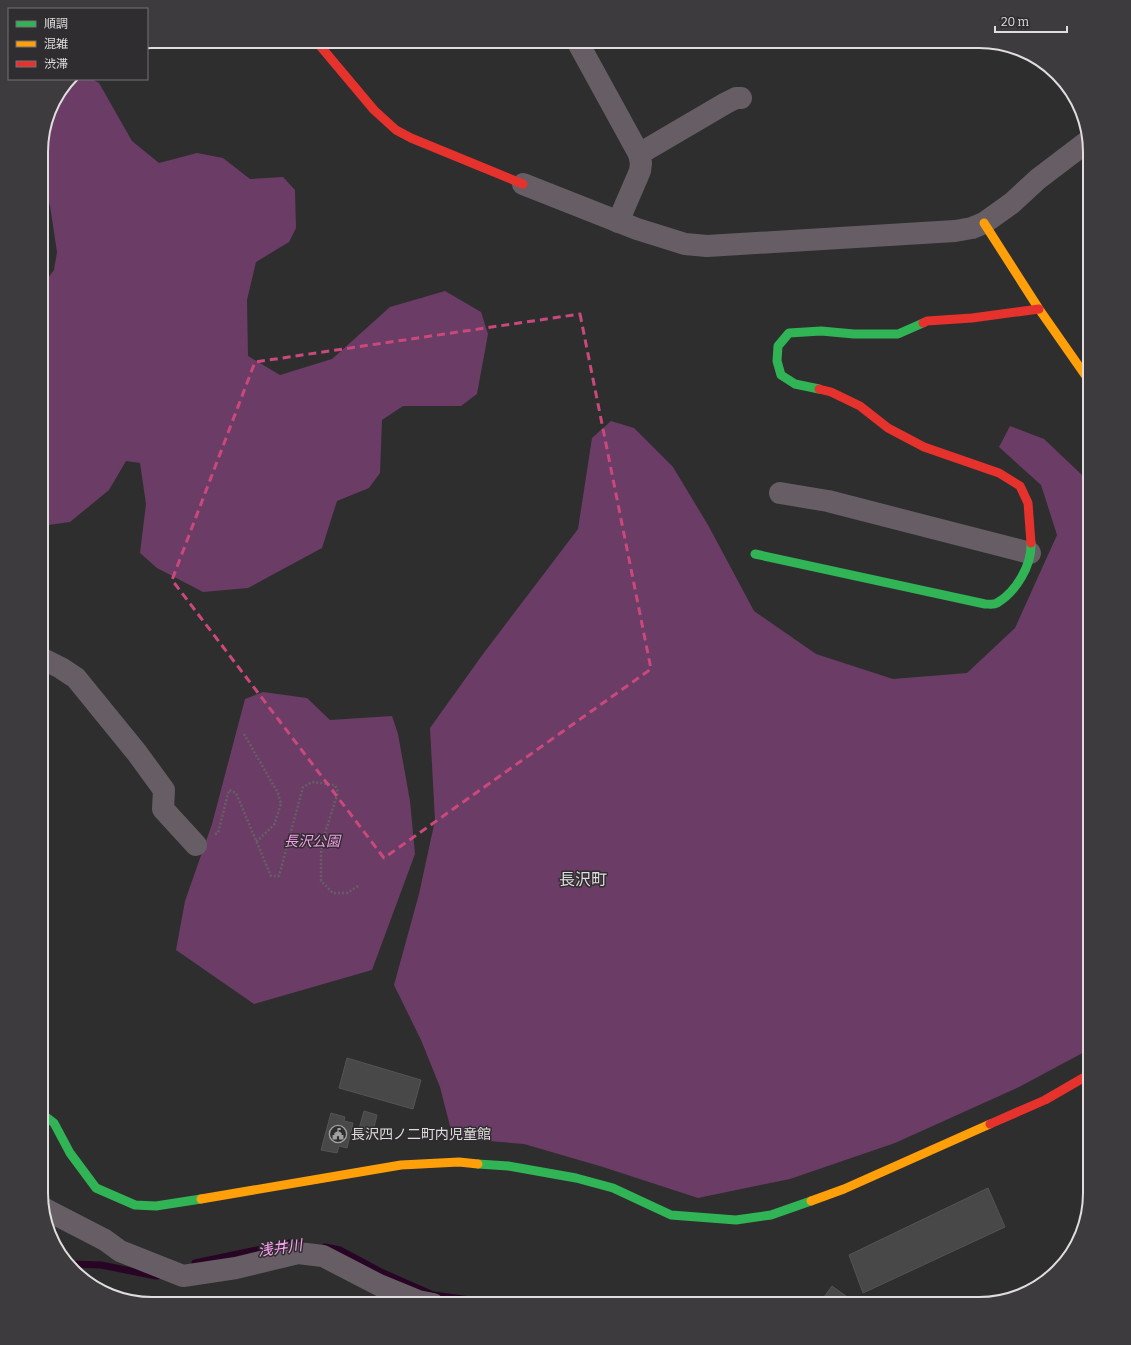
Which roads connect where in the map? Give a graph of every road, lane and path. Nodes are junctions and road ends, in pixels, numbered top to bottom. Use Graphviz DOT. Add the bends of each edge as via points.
graph roads {
  1 [pos="326,48"];
  2 [pos="581,48"];
  3 [pos="741,98"];
  4 [pos="1083,144"];
  5 [pos="639,154"];
  6 [pos="523,184"];
  7 [pos="618,222"];
  8 [pos="984,223"];
  9 [pos="1039,309"];
  10 [pos="1083,372"];
  11 [pos="780,493"];
  12 [pos="1030,553"];
  13 [pos="755,554"];
  14 [pos="48,662"];
  15 [pos="244,734"];
  16 [pos="204,840"];
  17 [pos="256,842"];
  18 [pos="360,885"];
  19 [pos="1083,1078"];
  20 [pos="48,1118"];
  21 [pos="50,1212"];
  22 [pos="408,1297"];
  1 -- 6 [label="street" via="374,110 396,130"];
  2 -- 5 [label="street"];
  3 -- 5 [label="street" via="726,103"];
  4 -- 8 [label="street"];
  5 -- 7 [label="street" via="640,171"];
  6 -- 7 [label="street"];
  7 -- 8 [label="street" via="685,244 708,246 955,231"];
  8 -- 9 [label="street"];
  9 -- 10 [label="street"];
  9 -- 12 [label="street" via="927,321 898,334 821,331 789,333 778,346 777,361 781,375 795,384 831,392 860,406 888,428 924,447 999,473 1020,486 1028,503"];
  11 -- 12 [label="street" via="828,502"];
  12 -- 13 [label="street" via="1026,567 1014,589 996,604 985,604"];
  14 -- 16 [label="street" via="76,678 137,753 164,790 163,809"];
  15 -- 17 [label="path" via="278,793 280,804 274,825"];
  16 -- 17 [label="path" via="218,833 229,790 236,793"];
  17 -- 18 [label="path" via="270,876 279,876 303,787 312,782 335,785 338,792 321,853 321,881 333,893 347,893"];
  19 -- 20 [label="street" via="1045,1100 844,1189 771,1215 736,1220 671,1215 613,1188 576,1178 508,1166 459,1162 401,1165 156,1206 135,1204 96,1188 70,1153 54,1123"];
  21 -- 22 [label="street" via="105,1240 120,1251 183,1276 236,1268 298,1253 322,1256"];
}
